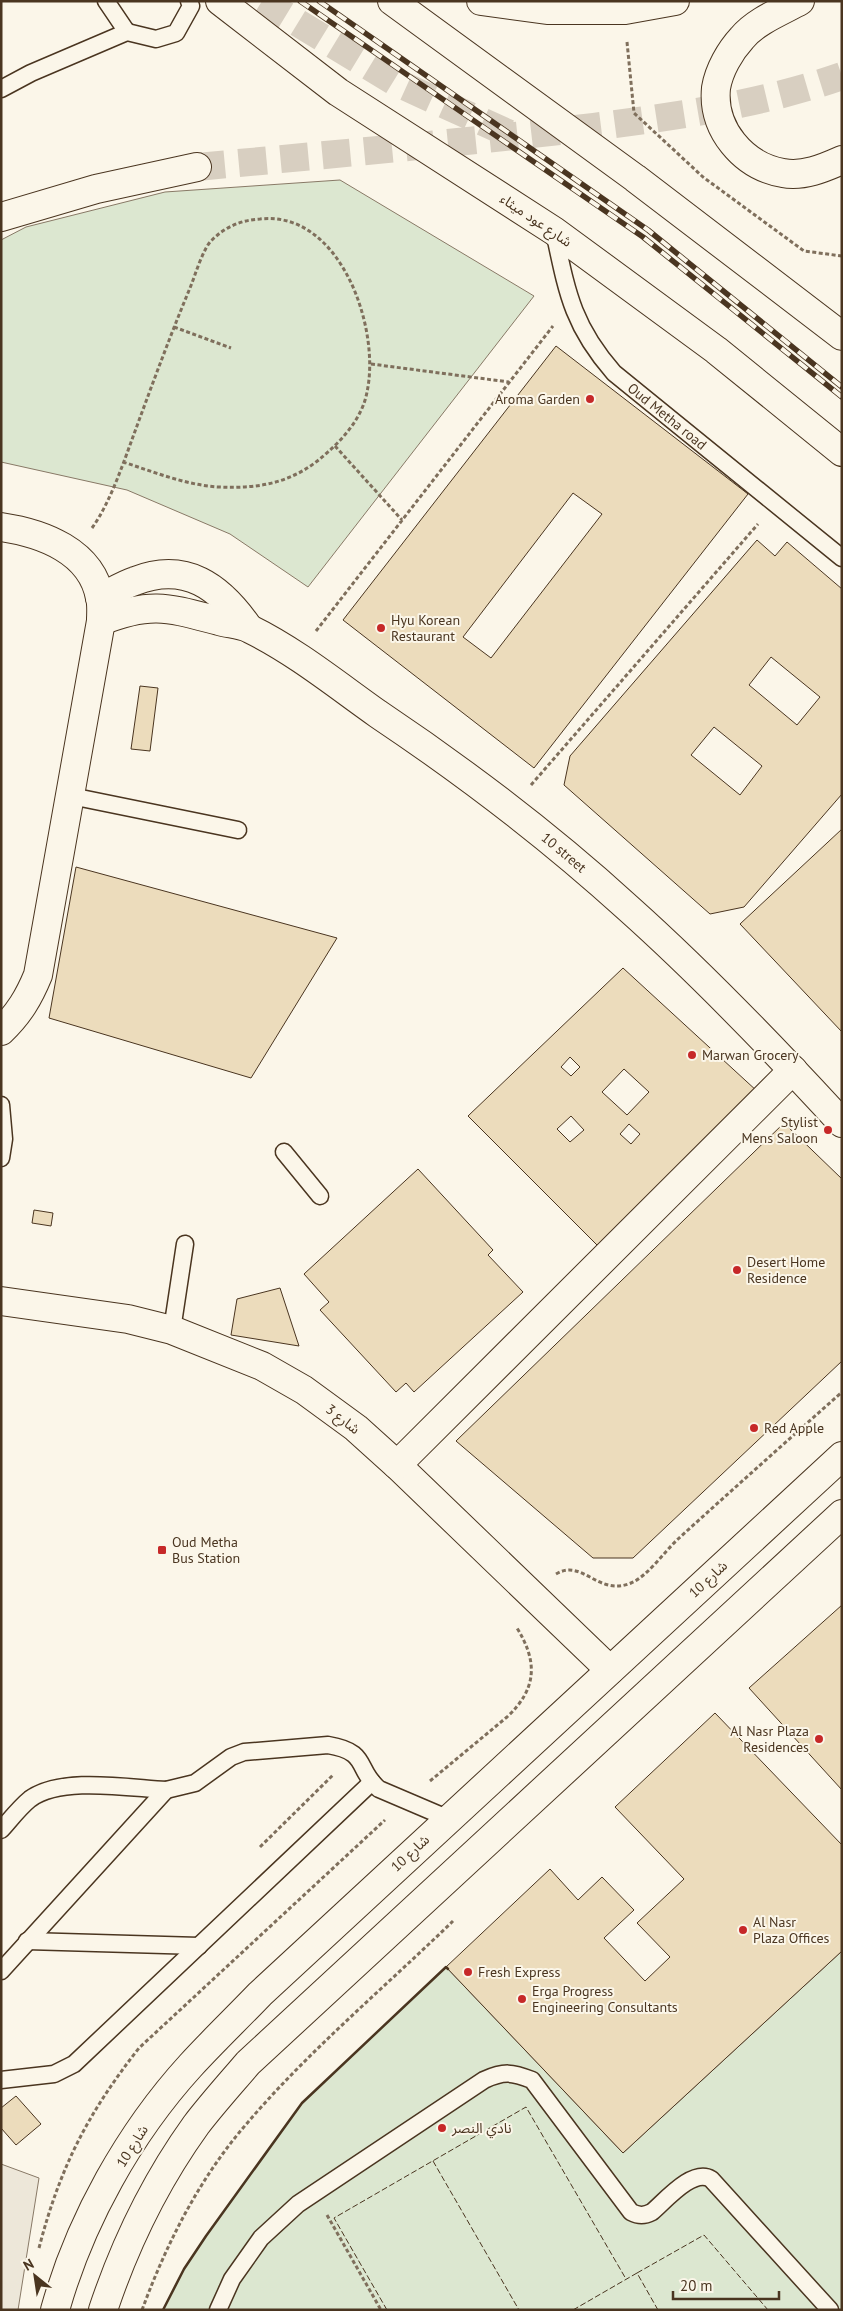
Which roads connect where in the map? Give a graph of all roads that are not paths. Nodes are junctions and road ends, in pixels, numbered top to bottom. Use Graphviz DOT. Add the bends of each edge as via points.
graph roads {
  1 [pos="106,1"];
  2 [pos="189,1"];
  3 [pos="220,1"];
  4 [pos="392,1"];
  5 [pos="481,1"];
  6 [pos="675,1"];
  7 [pos="800,1"];
  8 [pos="127,32"];
  9 [pos="1,89"];
  10 [pos="842,160"];
  11 [pos="197,167"];
  12 [pos="1,217"];
  13 [pos="554,231"];
  14 [pos="842,336"];
  15 [pos="842,452"];
  16 [pos="1,527"];
  17 [pos="842,558"];
  18 [pos="101,610"];
  19 [pos="248,627"];
  20 [pos="72,796"];
  21 [pos="238,830"];
  22 [pos="1,1031"];
  23 [pos="793,1070"];
  24 [pos="1,1105"];
  25 [pos="842,1122"];
  26 [pos="284,1152"];
  27 [pos="1,1158"];
  28 [pos="320,1196"];
  29 [pos="185,1244"];
  30 [pos="1,1301"];
  31 [pos="172,1330"];
  32 [pos="842,1456"];
  33 [pos="398,1466"];
  34 [pos="842,1514"];
  35 [pos="610,1670"];
  36 [pos="372,1782"];
  37 [pos="166,1790"];
  38 [pos="447,1818"];
  39 [pos="1,1830"];
  40 [pos="27,1941"];
  41 [pos="199,1946"];
  42 [pos="1,1971"];
  43 [pos="1,2080"];
  44 [pos="55,2310"];
  45 [pos="103,2310"];
  46 [pos="218,2310"];
  47 [pos="830,2310"];
  1 -- 8 [label="lane"];
  2 -- 8 [label="lane" via="191,6 176,33 156,39"];
  3 -- 13 [label="main road, شارع عود ميثاء" via="338,92"];
  4 -- 14 [label="main road" via="628,172"];
  5 -- 6 [label="main road" via="547,10 625,10"];
  7 -- 10 [label="main road" via="743,36 726,60 716,88 719,117 731,144 755,164 784,174 814,171"];
  8 -- 9 [label="lane"];
  11 -- 12 [label="main road" via="96,188"];
  13 -- 15 [label="main road, شارع عود ميثاء" via="716,350"];
  13 -- 17 [label="lane, Oud Metha road" via="570,303 596,352 614,373"];
  16 -- 18 [label="main road" via="24,530 65,547 82,562 95,582"];
  18 -- 19 [label="main road" via="152,607 178,610"];
  18 -- 19 [label="main road" via="135,581 156,575 190,576 232,604"];
  18 -- 20 [label="main road"];
  19 -- 23 [label="main road, 10 street" via="452,764 510,809 628,908 740,1014"];
  20 -- 21 [label="lane"];
  20 -- 22 [label="main road" via="38,975 29,998"];
  23 -- 25 [label="main road, 10 street"];
  23 -- 33 [label="main road"];
  24 -- 27 [label="lane" via="4,1139"];
  26 -- 28 [label="lane"];
  29 -- 31 [label="lane"];
  30 -- 31 [label="main road, شارع 3" via="128,1319"];
  31 -- 33 [label="main road, شارع 3" via="262,1366 304,1390 356,1428"];
  32 -- 35 [label="main road, شارع 10"];
  33 -- 35 [label="main road, شارع 3"];
  34 -- 45 [label="main road" via="248,2063 196,2126 152,2194 129,2240"];
  35 -- 38 [label="main road, شارع 10"];
  36 -- 37 [label="lane" via="354,1754 342,1747 328,1745 244,1752 231,1757 195,1783"];
  36 -- 38 [label="lane" via="388,1794"];
  36 -- 41 [label="lane"];
  37 -- 39 [label="lane" via="70,1785 50,1789 31,1799"];
  37 -- 40 [label="lane"];
  38 -- 44 [label="main road, شارع 10" via="260,1994 190,2066 140,2130 98,2201 71,2262"];
  40 -- 41 [label="lane"];
  40 -- 42 [label="lane"];
  41 -- 43 [label="lane" via="74,2064 54,2074"];
  46 -- 47 [label="lane" via="232,2280 261,2238 298,2204 484,2080 500,2073 532,2080 631,2212 637,2215 652,2212 694,2177 706,2176"];
}
